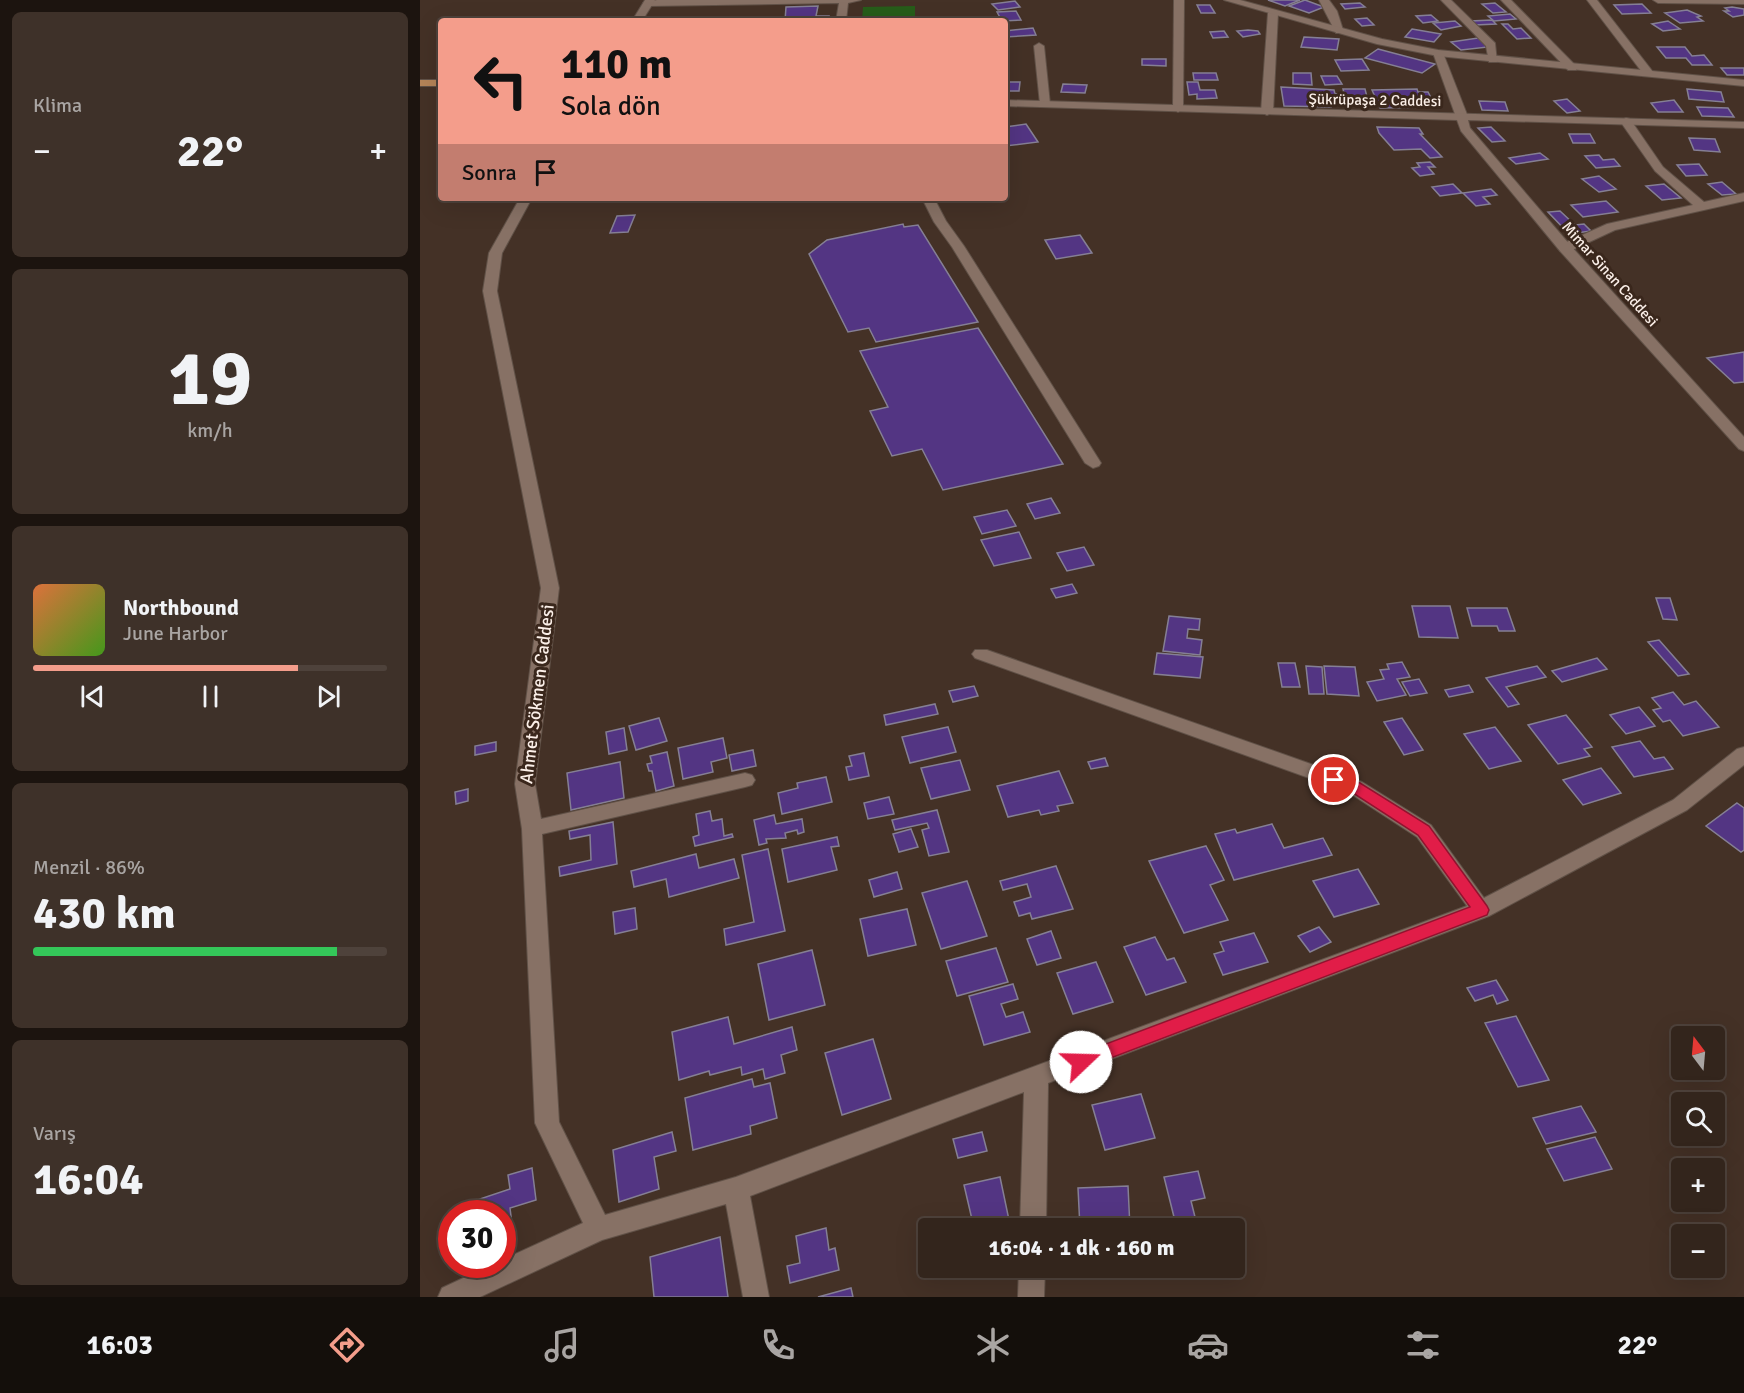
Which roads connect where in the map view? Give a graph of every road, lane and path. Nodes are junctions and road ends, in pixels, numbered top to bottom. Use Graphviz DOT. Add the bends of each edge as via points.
graph roads {
  1 [pos="844,0"];
  2 [pos="856,0"];
  3 [pos="1179,0"];
  4 [pos="1229,0"];
  5 [pos="1324,0"];
  6 [pos="1447,0"];
  7 [pos="1454,0"];
  8 [pos="1506,0"];
  9 [pos="1592,0"];
  10 [pos="1658,0"];
  11 [pos="649,1"];
  12 [pos="1744,1"];
  13 [pos="1273,13"];
  14 [pos="639,18"];
  15 [pos="842,18"];
  16 [pos="1340,31"];
  17 [pos="1039,46"];
  18 [pos="1438,53"];
  19 [pos="1493,60"];
  20 [pos="1572,68"];
  21 [pos="1649,74"];
  22 [pos="420,82"];
  23 [pos="438,83"];
  24 [pos="1744,83"];
  25 [pos="420,92"];
  26 [pos="438,93"];
  27 [pos="1008,103"];
  28 [pos="1045,104"];
  29 [pos="1178,109"];
  30 [pos="1267,112"];
  31 [pos="1462,117"];
  32 [pos="1626,121"];
  33 [pos="1744,125"];
  34 [pos="1744,197"];
  35 [pos="524,201"];
  36 [pos="930,201"];
  37 [pos="1701,206"];
  38 [pos="1565,248"];
  39 [pos="1744,446"];
  40 [pos="1093,463"];
  41 [pos="981,654"];
  42 [pos="1744,754"];
  43 [pos="745,780"];
  44 [pos="532,829"];
  45 [pos="1481,910"];
  46 [pos="1036,1078"];
  47 [pos="736,1189"];
  48 [pos="1033,1218"];
  49 [pos="599,1229"];
  50 [pos="1032,1278"];
  51 [pos="451,1297"];
  52 [pos="756,1297"];
  53 [pos="1031,1297"];
  1 -- 2 [label="street"];
  1 -- 11 [label="street"];
  1 -- 15 [label="street"];
  3 -- 29 [label="street"];
  4 -- 13 [label="street"];
  5 -- 16 [label="street"];
  6 -- 7 [label="street"];
  6 -- 19 [label="street" via="1491,45"];
  8 -- 20 [label="street"];
  9 -- 21 [label="street"];
  10 -- 12 [label="street"];
  11 -- 14 [label="street"];
  13 -- 16 [label="street"];
  13 -- 30 [label="street"];
  16 -- 18 [label="street"];
  17 -- 28 [label="street"];
  18 -- 19 [label="street"];
  18 -- 31 [label="street, Mimar Sinan Caddesi"];
  19 -- 20 [label="street"];
  20 -- 21 [label="street"];
  21 -- 24 [label="street"];
  22 -- 23 [label="main road"];
  25 -- 26 [label="main road"];
  27 -- 28 [label="street, Şükrüpaşa 2 Caddesi"];
  28 -- 29 [label="street, Şükrüpaşa 2 Caddesi"];
  29 -- 30 [label="street, Şükrüpaşa 2 Caddesi"];
  30 -- 31 [label="street, Şükrüpaşa 2 Caddesi"];
  31 -- 32 [label="street, Şükrüpaşa 2 Caddesi"];
  31 -- 38 [label="street, Mimar Sinan Caddesi" via="1465,129"];
  32 -- 33 [label="street, Şükrüpaşa 2 Caddesi"];
  32 -- 37 [label="street" via="1659,169"];
  34 -- 37 [label="street"];
  35 -- 44 [label="street, Ahmet Sökmen Caddesi" via="495,251 489,272 550,588 525,784"];
  36 -- 40 [label="street"];
  37 -- 38 [label="street" via="1611,227"];
  38 -- 39 [label="street, Mimar Sinan Caddesi"];
  41 -- 45 [label="street" via="1355,787 1424,831"];
  42 -- 45 [label="street" via="1680,805"];
  43 -- 44 [label="street"];
  44 -- 49 [label="street, Ahmet Sökmen Caddesi" via="547,1123"];
  45 -- 46 [label="street"];
  46 -- 47 [label="street"];
  46 -- 48 [label="street"];
  47 -- 49 [label="street"];
  47 -- 52 [label="street"];
  49 -- 51 [label="street"];
  50 -- 53 [label="street"];
}
